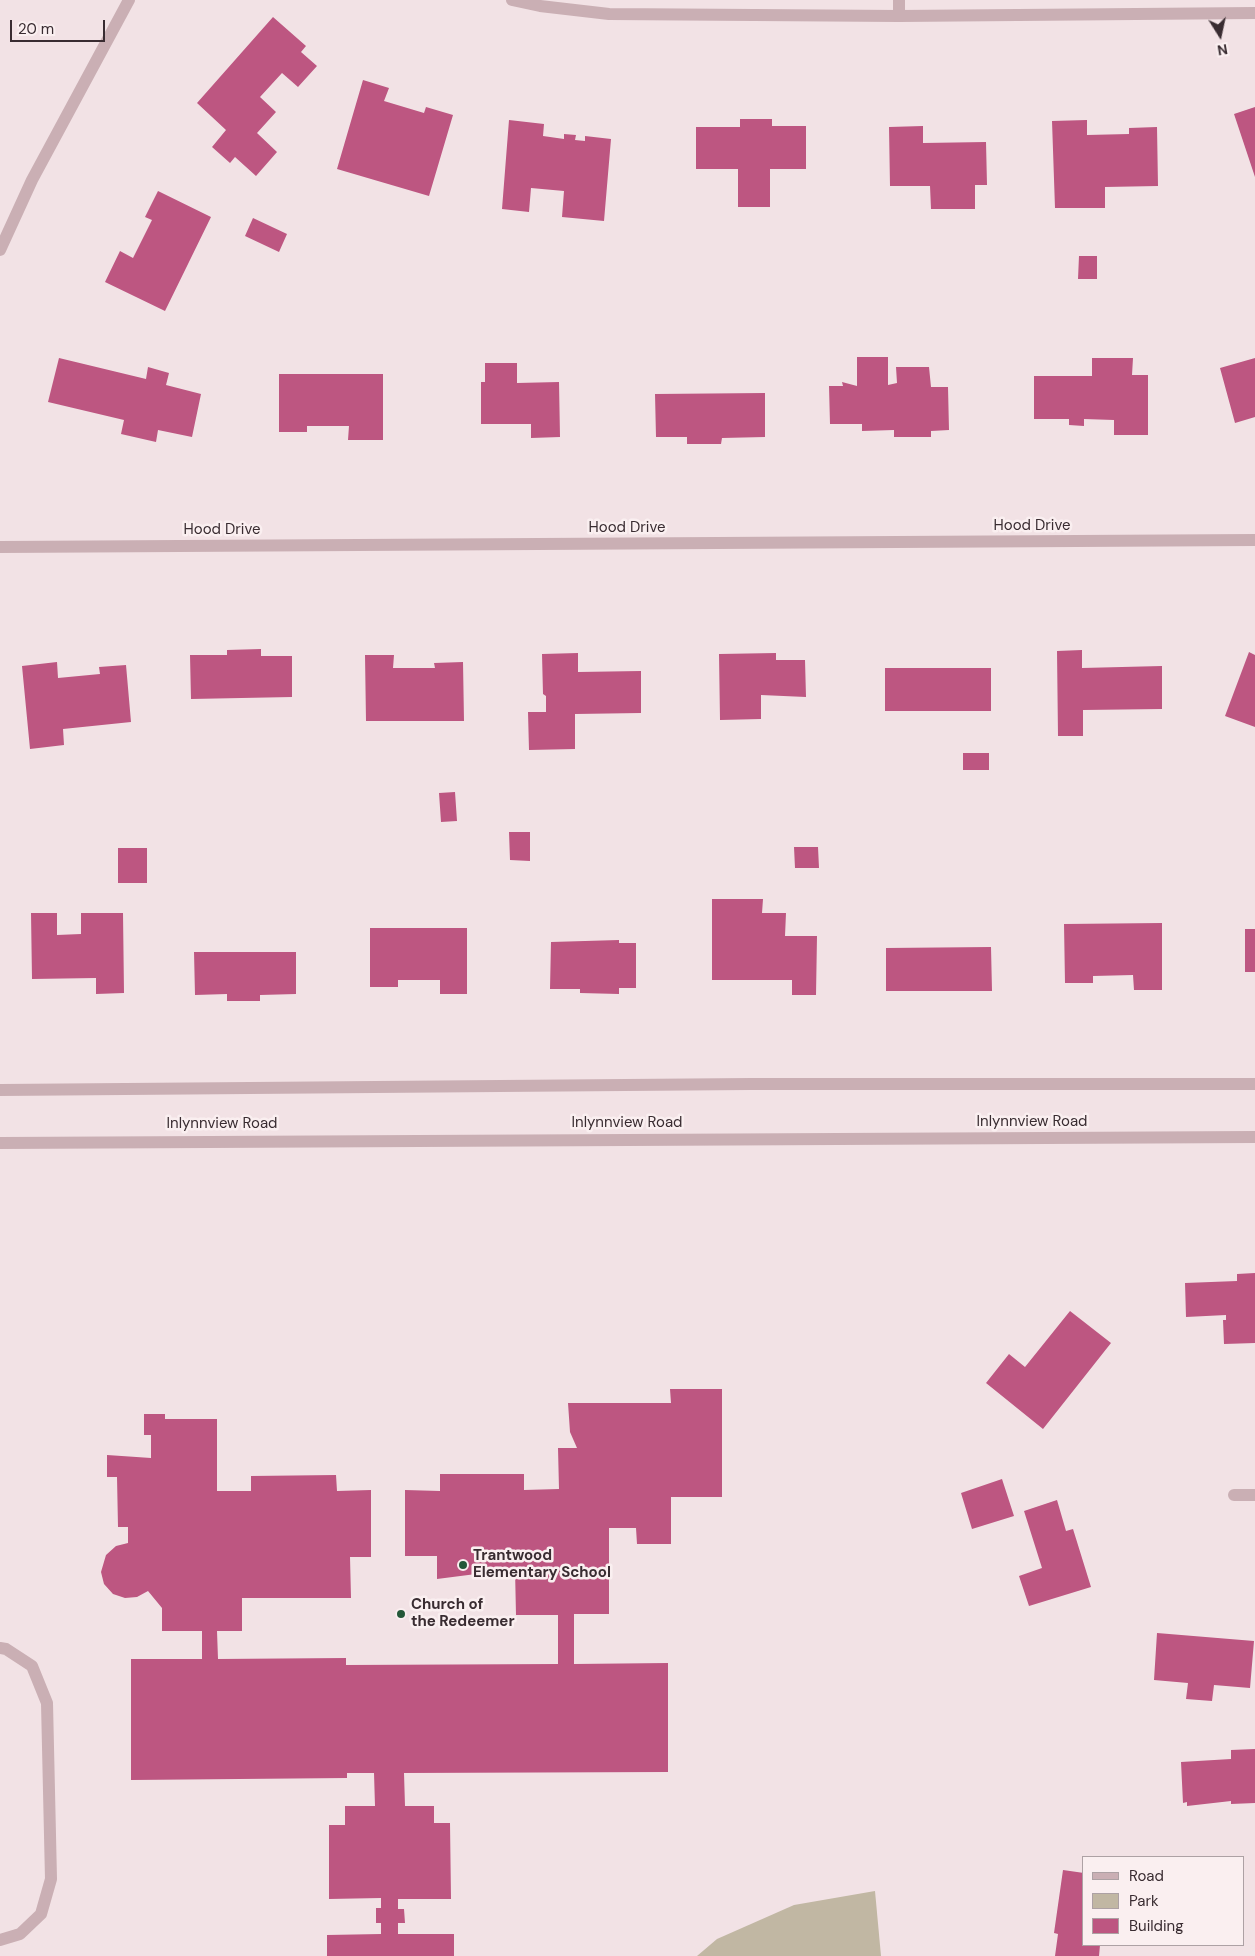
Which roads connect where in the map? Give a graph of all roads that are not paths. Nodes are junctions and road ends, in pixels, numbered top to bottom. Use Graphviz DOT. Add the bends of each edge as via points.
graph roads {
  1 [pos="129,0"];
  2 [pos="512,0"];
  3 [pos="899,0"];
  4 [pos="1255,13"];
  5 [pos="899,16"];
  6 [pos="0,250"];
  7 [pos="1255,540"];
  8 [pos="0,547"];
  9 [pos="1255,1084"];
  10 [pos="0,1090"];
  11 [pos="1255,1137"];
  12 [pos="0,1143"];
  13 [pos="1234,1495"];
  14 [pos="1255,1495"];
  15 [pos="0,1648"];
  16 [pos="0,1940"];
  1 -- 6 [label="street" via="32,180"];
  2 -- 5 [label="street" via="609,14"];
  3 -- 5 [label="street"];
  4 -- 5 [label="street"];
  7 -- 8 [label="street, Hood Drive"];
  9 -- 10 [label="street"];
  11 -- 12 [label="street, Inlynnview Road"];
  13 -- 14 [label="street"];
  15 -- 16 [label="street" via="32,1666 47,1703 51,1879 41,1914 20,1934"];
}
